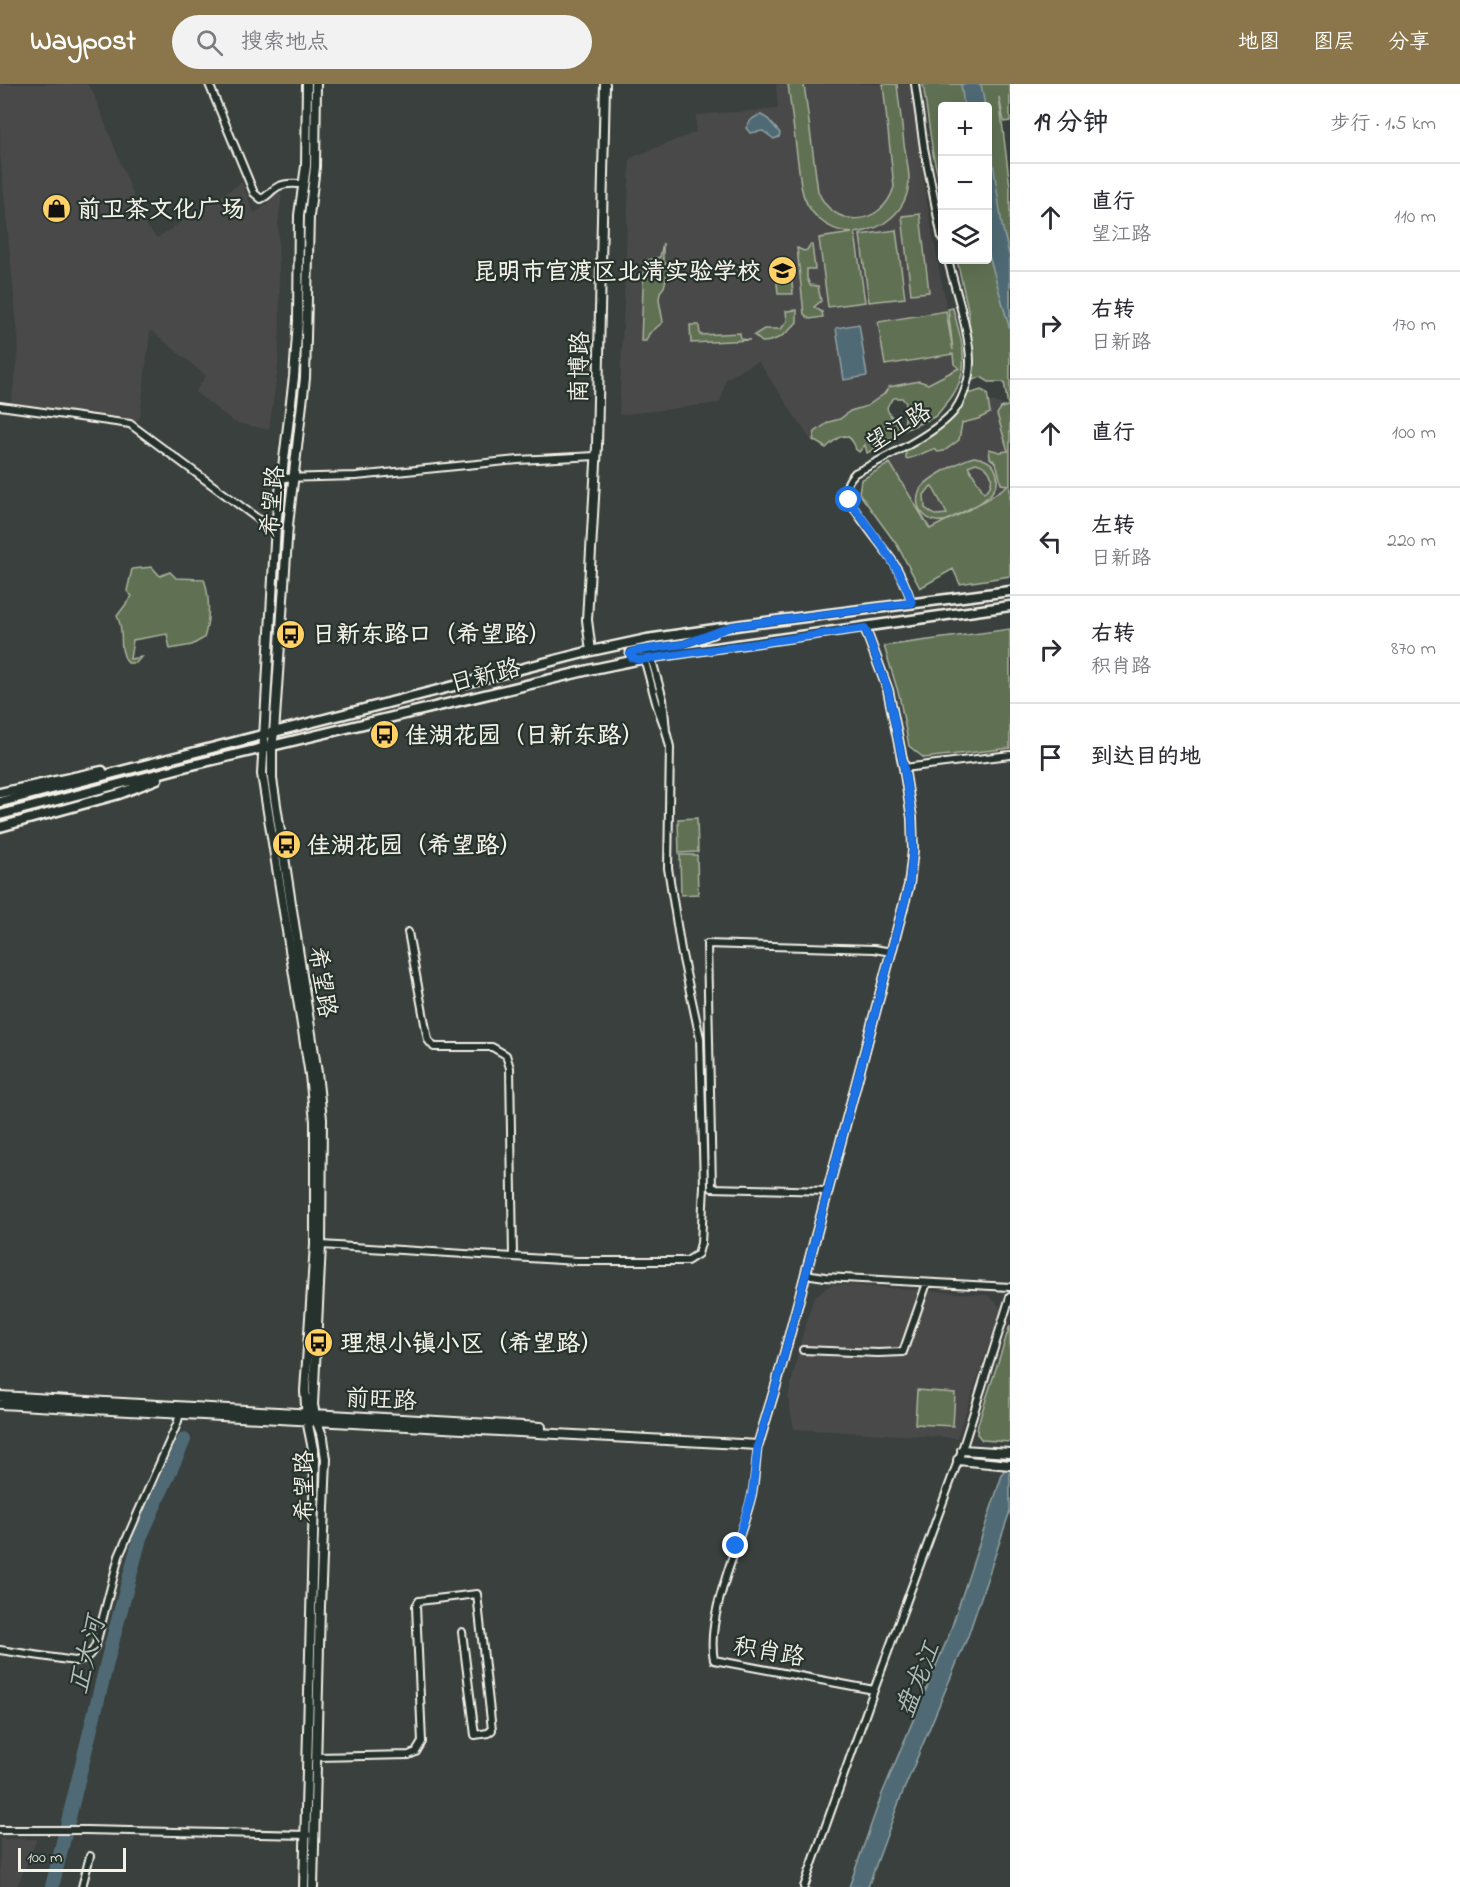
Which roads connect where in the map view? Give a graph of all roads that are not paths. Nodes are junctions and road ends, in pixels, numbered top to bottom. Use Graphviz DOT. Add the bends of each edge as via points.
graph roads {
  1 [pos="209,84"];
  2 [pos="307,84"];
  3 [pos="316,84"];
  4 [pos="605,84"];
  5 [pos="915,84"];
  6 [pos="303,184"];
  7 [pos="313,185"];
  8 [pos="938,218"];
  9 [pos="949,264"];
  10 [pos="0,406"];
  11 [pos="596,456"];
  12 [pos="281,478"];
  13 [pos="292,479"];
  14 [pos="276,525"];
  15 [pos="1008,591"];
  16 [pos="912,603"];
  17 [pos="1010,606"];
  18 [pos="733,626"];
  19 [pos="865,628"];
  20 [pos="591,651"];
  21 [pos="645,658"];
  22 [pos="274,733"];
  23 [pos="263,736"];
  24 [pos="272,746"];
  25 [pos="262,749"];
  26 [pos="1010,755"];
  27 [pos="174,758"];
  28 [pos="188,766"];
  29 [pos="904,768"];
  30 [pos="0,793"];
  31 [pos="0,802"];
  32 [pos="0,814"];
  33 [pos="0,827"];
  34 [pos="408,932"];
  35 [pos="892,952"];
  36 [pos="827,1191"];
  37 [pos="321,1245"];
  38 [pos="513,1256"];
  39 [pos="805,1274"];
  40 [pos="927,1282"];
  41 [pos="1010,1287"];
  42 [pos="1010,1297"];
  43 [pos="803,1350"];
  44 [pos="0,1396"];
  45 [pos="0,1404"];
  46 [pos="180,1414"];
  47 [pos="306,1417"];
  48 [pos="315,1417"];
  49 [pos="758,1442"];
  50 [pos="962,1450"];
  51 [pos="1010,1453"];
  52 [pos="958,1460"];
  53 [pos="1010,1465"];
  54 [pos="462,1632"];
  55 [pos="0,1650"];
  56 [pos="874,1690"];
  57 [pos="314,1702"];
  58 [pos="317,1757"];
  59 [pos="312,1769"];
  60 [pos="0,1830"];
  61 [pos="310,1836"];
  62 [pos="90,1856"];
  63 [pos="82,1887"];
  64 [pos="304,1887"];
  65 [pos="313,1887"];
  66 [pos="804,1887"];
  1 -- 6 [label="street" via="254,193 261,199 282,184"];
  2 -- 6 [label="street, 希望路"];
  3 -- 7 [label="street, 希望路"];
  4 -- 11 [label="street, 南博路"];
  5 -- 8 [label="street"];
  6 -- 7 [label="street"];
  6 -- 12 [label="street, 希望路" via="294,376"];
  7 -- 13 [label="street, 希望路" via="305,378"];
  9 -- 16 [label="street, 望江路" via="969,351 969,376 962,398 944,421 855,473 846,486 849,500 894,563"];
  10 -- 14 [label="street" via="130,424 258,519"];
  11 -- 13 [label="street"];
  11 -- 20 [label="street, 南博路" via="587,620"];
  12 -- 13 [label="street"];
  12 -- 14 [label="street, 希望路"];
  13 -- 22 [label="street, 希望路"];
  14 -- 23 [label="street, 希望路"];
  15 -- 16 [label="main road, 日新路"];
  16 -- 18 [label="main road, 日新路"];
  17 -- 19 [label="main road, 日新路"];
  18 -- 20 [label="main road, 日新路"];
  18 -- 21 [label="main road" via="684,644 631,652 632,658"];
  19 -- 21 [label="main road, 日新路"];
  19 -- 29 [label="street, 积肖路" via="888,690"];
  20 -- 22 [label="main road, 日新路"];
  21 -- 24 [label="main road, 日新路"];
  21 -- 38 [label="street" via="669,747 668,868 700,1038 704,1186 700,1250 687,1261 576,1261"];
  22 -- 23 [label="main road, 日新路"];
  22 -- 24 [label="street, 希望路"];
  23 -- 25 [label="street, 希望路"];
  23 -- 27 [label="main road, 日新路"];
  24 -- 25 [label="main road, 日新路"];
  24 -- 37 [label="street, 希望路" via="272,779 321,1108"];
  25 -- 28 [label="main road, 日新路"];
  25 -- 47 [label="street, 希望路" via="263,789 315,1121 315,1245"];
  26 -- 29 [label="street"];
  27 -- 30 [label="main road, 日新路"];
  27 -- 31 [label="main road, 日新路"];
  28 -- 32 [label="main road, 日新路"];
  28 -- 33 [label="main road" via="119,794"];
  29 -- 35 [label="street, 积肖路" via="913,850 909,885"];
  34 -- 38 [label="street" via="428,1040 434,1047 492,1047 506,1055 512,1094"];
  35 -- 36 [label="street, 积肖路"];
  35 -- 36 [label="street" via="707,944 712,1188"];
  36 -- 39 [label="street, 积肖路"];
  37 -- 38 [label="street"];
  37 -- 48 [label="street, 希望路"];
  39 -- 40 [label="street"];
  39 -- 49 [label="street, 积肖路"];
  40 -- 41 [label="street"];
  40 -- 43 [label="street" via="903,1352"];
  42 -- 50 [label="street"];
  44 -- 47 [label="street, 前旺路"];
  45 -- 46 [label="street, 前旺路"];
  46 -- 47 [label="street, 前旺路"];
  46 -- 55 [label="street" via="119,1556 91,1654 75,1661"];
  47 -- 48 [label="street, 前旺路"];
  47 -- 57 [label="street, 希望路" via="315,1459"];
  48 -- 49 [label="street, 前旺路"];
  48 -- 57 [label="street, 希望路" via="326,1459"];
  49 -- 56 [label="street, 积肖路" via="752,1494 716,1613 711,1646 714,1660"];
  50 -- 51 [label="street"];
  50 -- 52 [label="street"];
  52 -- 53 [label="street"];
  52 -- 56 [label="street"];
  54 -- 58 [label="street" via="475,1735 492,1730 477,1594 419,1601 416,1606 422,1742 416,1752"];
  56 -- 66 [label="street"];
  57 -- 58 [label="street, 希望路"];
  57 -- 59 [label="street, 希望路"];
  58 -- 59 [label="street, 希望路"];
  59 -- 61 [label="street, 希望路"];
  60 -- 61 [label="street"];
  61 -- 64 [label="street, 希望路"];
  61 -- 65 [label="street, 希望路"];
  62 -- 63 [label="street"];
}
